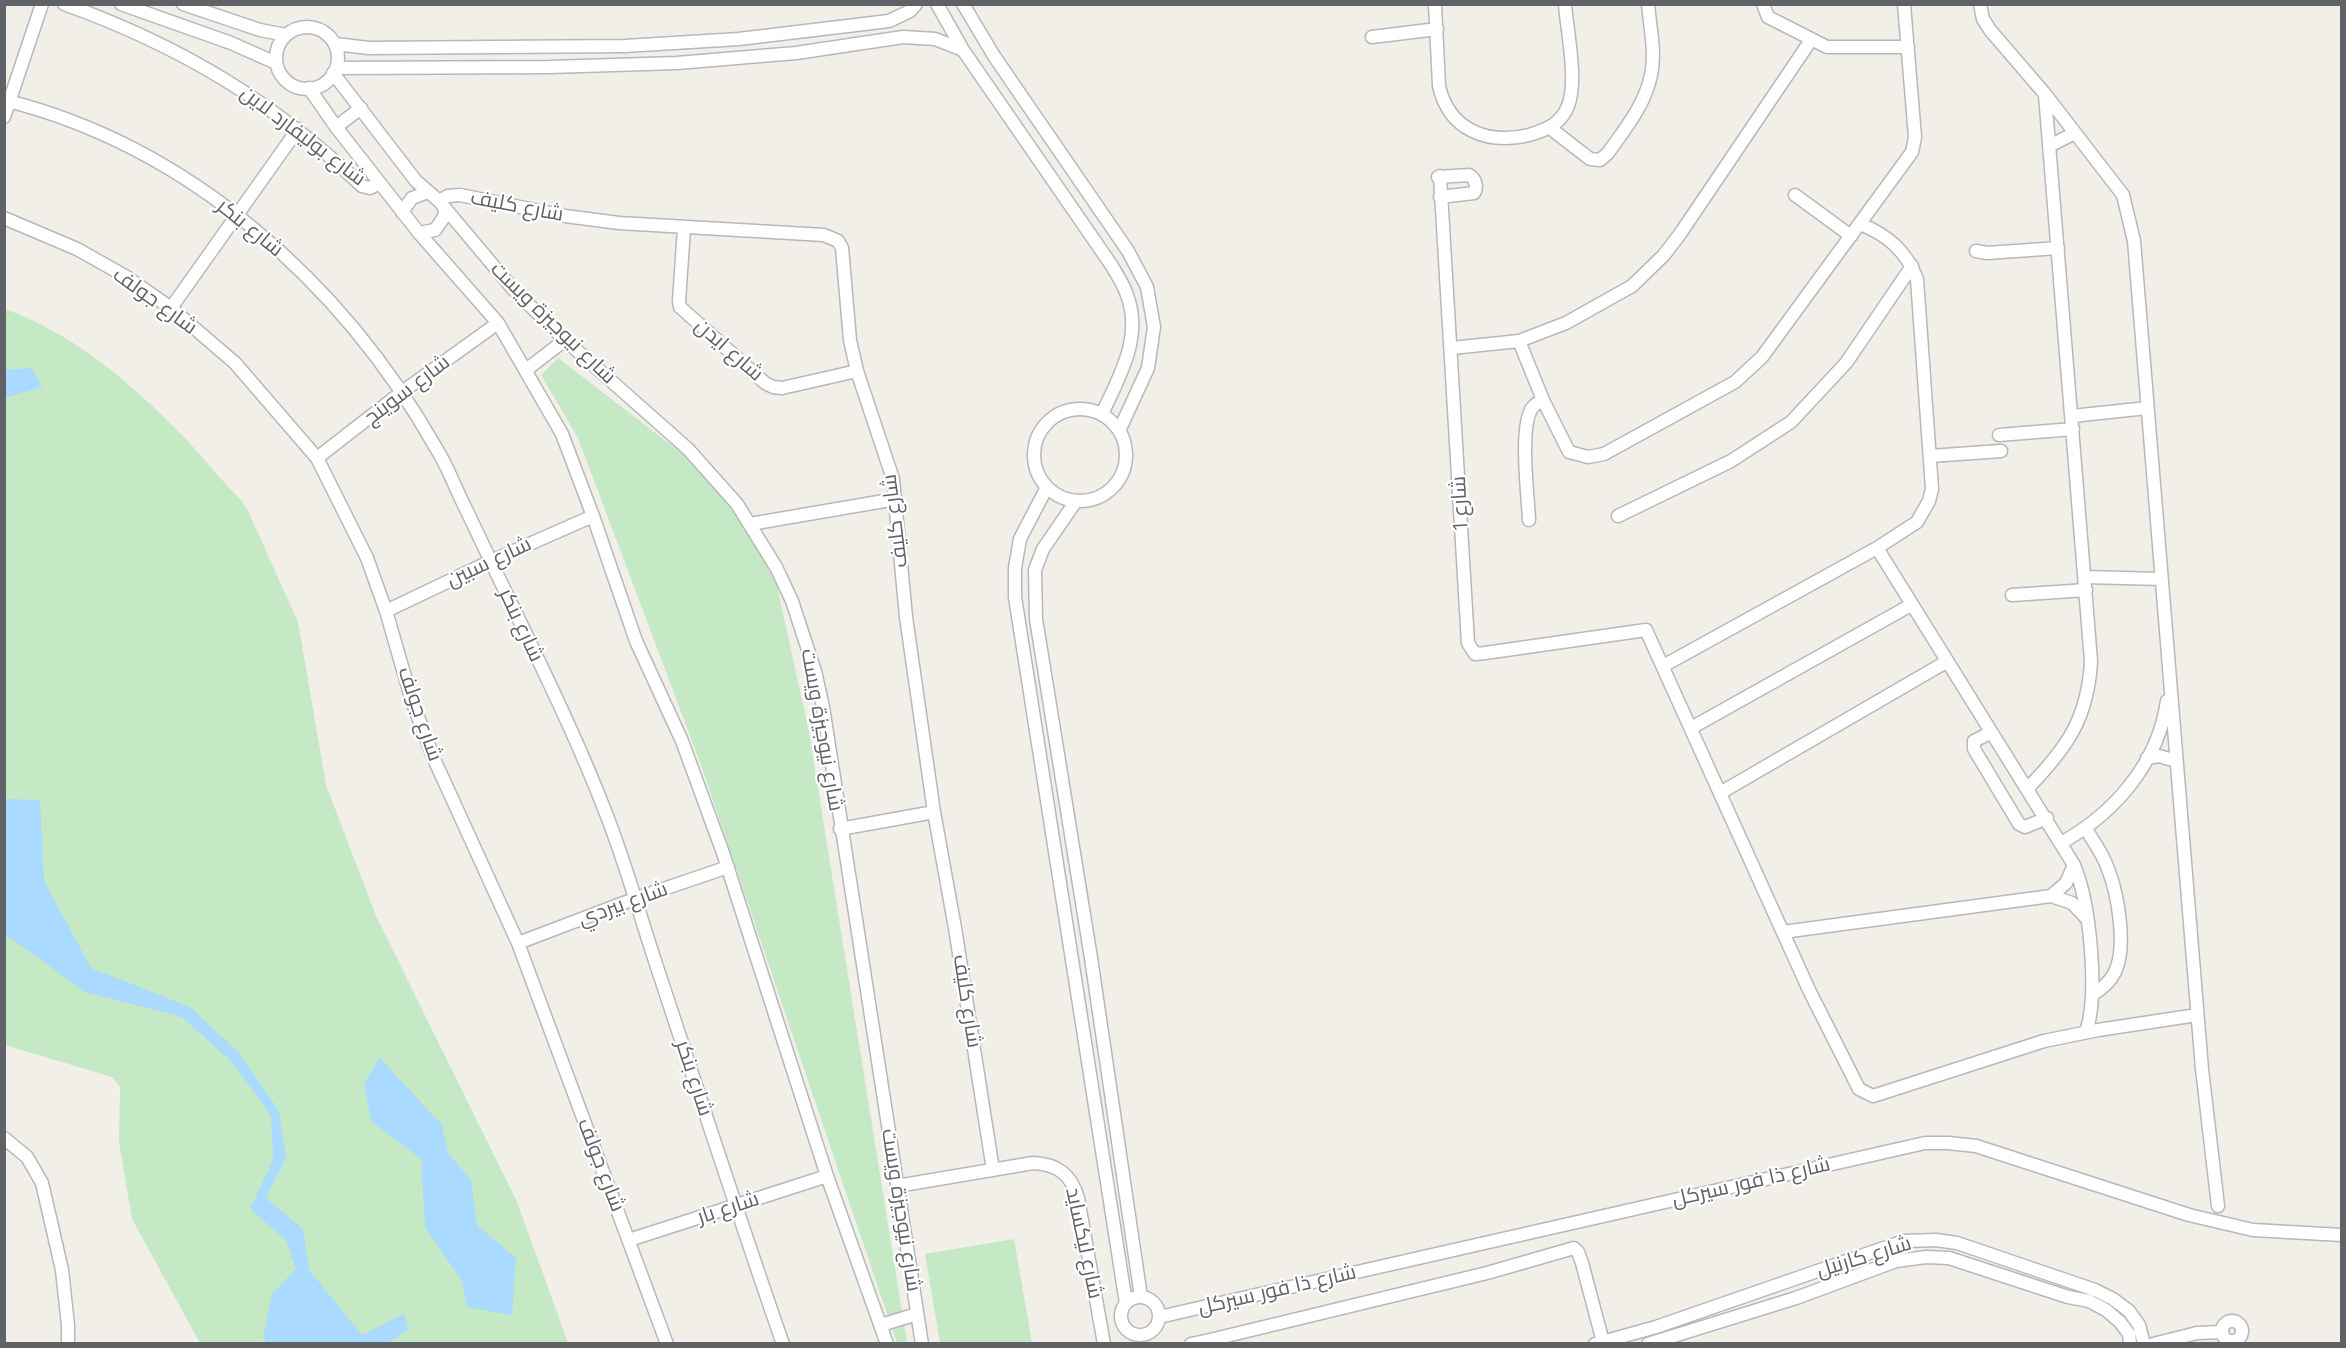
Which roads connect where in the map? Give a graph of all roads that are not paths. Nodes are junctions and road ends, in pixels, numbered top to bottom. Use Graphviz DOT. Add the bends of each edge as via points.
graph roads {
  1 [pos="42,4"];
  2 [pos="64,4"];
  3 [pos="122,4"];
  4 [pos="183,4"];
  5 [pos="916,4"];
  6 [pos="937,4"];
  7 [pos="963,4"];
  8 [pos="1435,4"];
  9 [pos="1564,4"];
  10 [pos="1648,4"];
  11 [pos="1763,4"];
  12 [pos="1904,4"];
  13 [pos="1980,4"];
  14 [pos="900,18"];
  15 [pos="245,25"];
  16 [pos="1437,29"];
  17 [pos="286,35"];
  18 [pos="903,37"];
  19 [pos="1372,37"];
  20 [pos="1811,40"];
  21 [pos="231,43"];
  22 [pos="334,44"];
  23 [pos="1908,47"];
  24 [pos="963,50"];
  25 [pos="276,63"];
  26 [pos="334,71"];
  27 [pos="309,88"];
  28 [pos="2045,94"];
  29 [pos="7,101"];
  30 [pos="361,108"];
  31 [pos="4,117"];
  32 [pos="336,128"];
  33 [pos="298,129"];
  34 [pos="1550,129"];
  35 [pos="2075,133"];
  36 [pos="1047,134"];
  37 [pos="348,143"];
  38 [pos="2049,146"];
  39 [pos="1030,147"];
  40 [pos="331,156"];
  41 [pos="380,183"];
  42 [pos="428,192"];
  43 [pos="1795,195"];
  44 [pos="1440,196"];
  45 [pos="442,205"];
  46 [pos="402,212"];
  47 [pos="235,214"];
  48 [pos="4,218"];
  49 [pos="1860,224"];
  50 [pos="684,228"];
  51 [pos="419,233"];
  52 [pos="1851,236"];
  53 [pos="2058,248"];
  54 [pos="1976,251"];
  55 [pos="1912,266"];
  56 [pos="171,308"];
  57 [pos="498,323"];
  58 [pos="565,340"];
  59 [pos="1519,340"];
  60 [pos="1452,348"];
  61 [pos="526,370"];
  62 [pos="857,371"];
  63 [pos="402,392"];
  64 [pos="1543,400"];
  65 [pos="2148,408"];
  66 [pos="1102,414"];
  67 [pos="2072,416"];
  68 [pos="2073,429"];
  69 [pos="1119,431"];
  70 [pos="2000,435"];
  71 [pos="2001,451"];
  72 [pos="1930,456"];
  73 [pos="317,458"];
  74 [pos="1047,487"];
  75 [pos="896,499"];
  76 [pos="1076,501"];
  77 [pos="593,516"];
  78 [pos="1617,516"];
  79 [pos="1529,520"];
  80 [pos="750,525"];
  81 [pos="1877,548"];
  82 [pos="491,561"];
  83 [pos="2162,579"];
  84 [pos="2086,584"];
  85 [pos="2012,595"];
  86 [pos="1911,605"];
  87 [pos="386,611"];
  88 [pos="1946,662"];
  89 [pos="1663,666"];
  90 [pos="2169,685"];
  91 [pos="1691,728"];
  92 [pos="1990,733"];
  93 [pos="2147,758"];
  94 [pos="2176,761"];
  95 [pos="2027,789"];
  96 [pos="1720,793"];
  97 [pos="934,812"];
  98 [pos="2047,818"];
  99 [pos="2085,828"];
  100 [pos="840,829"];
  101 [pos="2061,843"];
  102 [pos="2074,866"];
  103 [pos="728,867"];
  104 [pos="2051,896"];
  105 [pos="634,899"];
  106 [pos="2088,921"];
  107 [pos="1783,932"];
  108 [pos="518,943"];
  109 [pos="2093,1000"];
  110 [pos="2197,1015"];
  111 [pos="2109,1028"];
  112 [pos="2086,1032"];
  113 [pos="4,1138"];
  114 [pos="993,1170"];
  115 [pos="827,1176"];
  116 [pos="897,1186"];
  117 [pos="736,1206"];
  118 [pos="2218,1206"];
  119 [pos="2342,1235"];
  120 [pos="629,1240"];
  121 [pos="2092,1295"];
  122 [pos="1141,1297"];
  123 [pos="1126,1303"];
  124 [pos="1696,1312"];
  125 [pos="917,1314"];
  126 [pos="1159,1317"];
  127 [pos="881,1325"];
  128 [pos="1701,1327"];
  129 [pos="1142,1339"];
  130 [pos="2241,1340"];
  131 [pos="1209,1342"];
  132 [pos="1599,1343"];
  133 [pos="68,1344"];
  134 [pos="667,1344"];
  135 [pos="783,1344"];
  136 [pos="887,1344"];
  137 [pos="922,1344"];
  138 [pos="1104,1344"];
  139 [pos="1191,1344"];
  140 [pos="1648,1344"];
  141 [pos="2130,1344"];
  142 [pos="2144,1344"];
  143 [pos="2153,1344"];
  1 -- 29 [label="street"];
  2 -- 33 [label="street, شارع بوليفارد لاين" via="179,53"];
  3 -- 21 [label="street"];
  4 -- 15 [label="street"];
  5 -- 14 [label="street"];
  6 -- 24 [label="street"];
  7 -- 36 [label="street"];
  8 -- 16 [label="street"];
  9 -- 34 [label="street" via="1571,96 1560,120"];
  10 -- 34 [label="street" via="1652,74 1645,97 1608,153 1600,160 1590,159"];
  11 -- 20 [label="street" via="1768,17"];
  12 -- 23 [label="street"];
  13 -- 28 [label="street" via="1990,30"];
  14 -- 18 [label="street"];
  14 -- 22 [label="street" via="797,33 636,45 369,48"];
  15 -- 17 [label="street"];
  15 -- 21 [label="street"];
  16 -- 19 [label="street"];
  16 -- 34 [label="street" via="1439,86 1442,99 1457,120 1491,138 1515,138"];
  17 -- 22 [label="street" via="298,28 313,28 326,33"];
  17 -- 25 [label="street" via="278,48"];
  18 -- 24 [label="street" via="935,39"];
  18 -- 26 [label="street" via="796,53 677,63"];
  20 -- 23 [label="street" via="1827,47"];
  20 -- 59 [label="street" via="1664,255 1632,286 1566,322"];
  21 -- 25 [label="street"];
  22 -- 26 [label="street"];
  23 -- 49 [label="street" via="1916,137 1912,153"];
  24 -- 39 [label="street"];
  25 -- 27 [label="street" via="288,82"];
  26 -- 27 [label="street" via="320,85"];
  26 -- 30 [label="street, شارع نيوجيزة ويست"];
  27 -- 32 [label="street, شارع نيوجيزة ويست"];
  28 -- 35 [label="street"];
  28 -- 38 [label="street"];
  29 -- 31 [label="street"];
  29 -- 47 [label="street, شارع بنكر" via="59,117 136,150 199,186"];
  30 -- 32 [label="street"];
  30 -- 42 [label="street, شارع نيوجيزة ويست"];
  32 -- 37 [label="street, شارع نيوجيزة ويست"];
  33 -- 40 [label="street, شارع بوليفارد لاين"];
  33 -- 47 [label="street"];
  35 -- 38 [label="street"];
  35 -- 65 [label="street" via="2123,195 2130,218"];
  36 -- 39 [label="street"];
  36 -- 69 [label="street" via="1128,251 1147,287 1154,327 1148,368"];
  37 -- 40 [label="street"];
  37 -- 41 [label="street, شارع نيوجيزة ويست"];
  38 -- 53 [label="street"];
  39 -- 66 [label="street" via="1112,266 1128,296 1133,326 1129,356"];
  40 -- 41 [label="street, شارع بوليفارد لاين" via="362,186 370,188"];
  41 -- 46 [label="street, شارع نيوجيزة ويست"];
  42 -- 45 [label="street, شارع نيوجيزة ويست"];
  42 -- 46 [label="street" via="412,198"];
  43 -- 52 [label="street"];
  44 -- 44 [label="street, شارع 1" via="1474,193 1473,177 1439,176"];
  44 -- 60 [label="street, شارع 1"];
  45 -- 50 [label="street, شارع كليف" via="448,196 460,195 565,216"];
  45 -- 51 [label="street" via="444,218 435,230"];
  45 -- 58 [label="street, شارع نيوجيزة ويست" via="513,289"];
  46 -- 51 [label="street, شارع نيوجيزة ويست"];
  47 -- 56 [label="street"];
  47 -- 63 [label="street, شارع بنكر" via="330,301"];
  48 -- 56 [label="street, شارع جولف" via="77,249"];
  49 -- 52 [label="street"];
  49 -- 55 [label="street" via="1891,240"];
  50 -- 62 [label="street, شارع كليف" via="824,235 837,241 844,255 846,315"];
  50 -- 62 [label="street, شارع ايدن" via="680,307 765,383 782,388"];
  51 -- 57 [label="street, شارع نيوجيزة ويست"];
  52 -- 64 [label="street" via="1762,357 1745,374 1604,454 1588,457 1569,452"];
  53 -- 54 [label="street"];
  53 -- 67 [label="street"];
  55 -- 72 [label="street" via="1917,279"];
  55 -- 78 [label="street" via="1846,363 1791,422 1731,461"];
  56 -- 73 [label="street, شارع جولف" via="235,363"];
  57 -- 61 [label="street, شارع نيوجيزة ويست"];
  57 -- 63 [label="street, شارع سوينج"];
  58 -- 61 [label="street"];
  58 -- 80 [label="street, شارع نيوجيزة ويست" via="688,449 714,476"];
  59 -- 60 [label="street"];
  59 -- 64 [label="street"];
  60 -- 89 [label="street, شارع 1" via="1468,643 1475,654 1646,630"];
  61 -- 77 [label="street, شارع نيوجيزة ويست" via="562,434"];
  62 -- 75 [label="street, شارع كليف" via="886,455"];
  63 -- 73 [label="street, شارع سوينج"];
  63 -- 82 [label="street, شارع بنكر" via="438,450"];
  64 -- 79 [label="street" via="1532,407 1528,418 1525,444"];
  65 -- 67 [label="street"];
  65 -- 83 [label="street"];
  66 -- 69 [label="street"];
  66 -- 74 [label="street" via="1078,409 1064,412 1041,431 1034,460"];
  67 -- 68 [label="street"];
  68 -- 70 [label="street"];
  68 -- 84 [label="street"];
  69 -- 76 [label="street" via="1126,451 1121,477 1102,495"];
  71 -- 72 [label="street"];
  72 -- 81 [label="street" via="1932,489 1924,512 1917,522"];
  73 -- 87 [label="street, شارع جولف" via="367,558"];
  74 -- 76 [label="street"];
  74 -- 123 [label="street" via="1020,539 1015,597"];
  75 -- 80 [label="street"];
  75 -- 97 [label="street, شارع كليف" via="906,617"];
  76 -- 122 [label="street" via="1043,549 1035,570 1036,619"];
  77 -- 82 [label="street, شارع سبين"];
  77 -- 103 [label="street, شارع نيوجيزة ويست" via="636,641 682,741"];
  80 -- 100 [label="street, شارع نيوجيزة ويست" via="792,601 815,671"];
  81 -- 86 [label="street"];
  81 -- 89 [label="street"];
  82 -- 87 [label="street, شارع سبين"];
  82 -- 105 [label="street, شارع بنكر" via="585,760"];
  83 -- 84 [label="street"];
  83 -- 90 [label="street"];
  84 -- 85 [label="street"];
  84 -- 95 [label="street" via="2091,661 2081,717 2062,750"];
  86 -- 88 [label="street"];
  86 -- 91 [label="street"];
  87 -- 108 [label="street, شارع جولف" via="412,701 434,759"];
  88 -- 92 [label="street"];
  88 -- 96 [label="street"];
  89 -- 91 [label="street"];
  90 -- 93 [label="street" via="2161,726"];
  90 -- 94 [label="street"];
  91 -- 96 [label="street"];
  92 -- 95 [label="street"];
  92 -- 98 [label="street" via="1974,741 1974,749 2019,824 2025,827"];
  93 -- 94 [label="street" via="2159,756"];
  93 -- 99 [label="street" via="2118,800"];
  94 -- 110 [label="street"];
  95 -- 98 [label="street"];
  96 -- 107 [label="street"];
  97 -- 100 [label="street"];
  97 -- 114 [label="street, شارع كليف"];
  98 -- 101 [label="street"];
  99 -- 101 [label="street"];
  99 -- 109 [label="street" via="2109,870 2119,929 2116,970"];
  100 -- 116 [label="street, شارع نيوجيزة ويست"];
  101 -- 102 [label="street"];
  102 -- 104 [label="street" via="2066,883"];
  102 -- 106 [label="street"];
  103 -- 105 [label="street, شارع بيردي"];
  103 -- 115 [label="street, شارع نيوجيزة ويست"];
  104 -- 106 [label="street" via="2072,903"];
  104 -- 107 [label="street"];
  105 -- 108 [label="street, شارع بيردي"];
  105 -- 117 [label="street, شارع بنكر"];
  106 -- 109 [label="street"];
  107 -- 112 [label="street" via="1856,1086 1866,1094 1873,1096 1990,1056"];
  108 -- 120 [label="street, شارع جولف"];
  109 -- 111 [label="street"];
  109 -- 112 [label="street"];
  110 -- 111 [label="street"];
  110 -- 118 [label="street"];
  111 -- 112 [label="street"];
  113 -- 133 [label="street" via="27,1157 42,1183 65,1290"];
  114 -- 116 [label="street, شارع ليكسايد"];
  114 -- 138 [label="street, شارع ليكسايد" via="1033,1163 1046,1164 1067,1175 1074,1186"];
  115 -- 117 [label="street, شارع بار"];
  115 -- 127 [label="street, شارع نيوجيزة ويست"];
  116 -- 125 [label="street, شارع نيوجيزة ويست"];
  117 -- 120 [label="street, شارع بار"];
  117 -- 135 [label="street, شارع بنكر"];
  119 -- 126 [label="street, شارع ذا فور سيركل" via="2253,1230 2189,1215 1976,1146 1924,1143"];
  120 -- 134 [label="street, شارع جولف"];
  121 -- 124 [label="street, شارع كارنيل" via="1957,1243 1904,1241"];
  121 -- 128 [label="street, شارع كارنيل" via="2068,1297 1949,1258 1926,1257 1896,1261"];
  121 -- 141 [label="street, شارع كارنيل" via="2120,1322"];
  121 -- 142 [label="street, شارع كارنيل" via="2129,1311 2139,1324"];
  122 -- 123 [label="street"];
  122 -- 126 [label="street" via="1157,1308"];
  123 -- 129 [label="street" via="1122,1321 1127,1330"];
  124 -- 128 [label="street"];
  124 -- 132 [label="street, شارع كارنيل"];
  125 -- 127 [label="street"];
  125 -- 137 [label="street, شارع نيوجيزة ويست"];
  126 -- 129 [label="street"];
  127 -- 136 [label="street, شارع نيوجيزة ويست"];
  128 -- 140 [label="street, شارع كارنيل"];
  130 -- 143 [label="street" via="2232,1341 2222,1332 2197,1333"];
  131 -- 132 [label="street" via="1574,1248 1582,1263"];
  131 -- 139 [label="street"];
}
